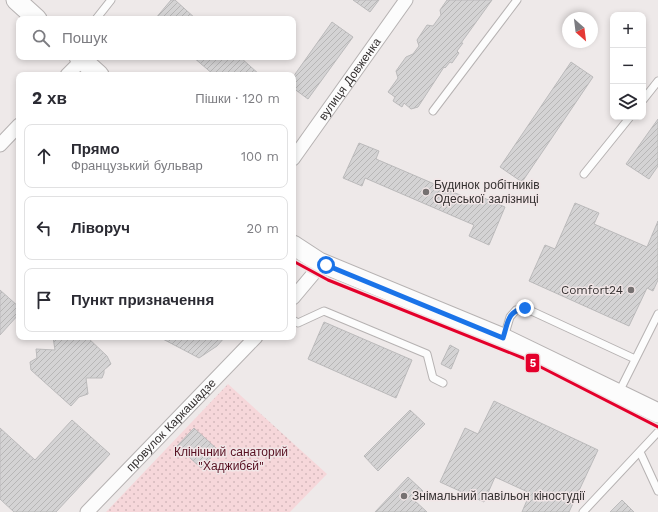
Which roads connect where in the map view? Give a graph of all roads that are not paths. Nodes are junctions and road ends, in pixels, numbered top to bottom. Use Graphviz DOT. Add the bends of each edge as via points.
graph roads {
  1 [pos="16,0"];
  2 [pos="111,0"];
  3 [pos="406,0"];
  4 [pos="516,0"];
  5 [pos="34,16"];
  6 [pos="98,16"];
  7 [pos="78,60"];
  8 [pos="82,60"];
  9 [pos="69,72"];
  10 [pos="96,72"];
  11 [pos="658,81"];
  12 [pos="646,96"];
  13 [pos="433,111"];
  14 [pos="628,120"];
  15 [pos="16,128"];
  16 [pos="0,145"];
  17 [pos="296,155"];
  18 [pos="584,174"];
  19 [pos="296,246"];
  20 [pos="319,262"];
  21 [pos="296,294"];
  22 [pos="658,314"];
  23 [pos="296,322"];
  24 [pos="503,338"];
  25 [pos="253,340"];
  26 [pos="635,359"];
  27 [pos="443,383"];
  28 [pos="618,394"];
  29 [pos="658,413"];
  30 [pos="658,432"];
  31 [pos="640,452"];
  32 [pos="658,491"];
  33 [pos="87,512"];
  34 [pos="583,512"];
  1 -- 5 [label="street"];
  2 -- 6 [label="lane"];
  3 -- 17 [label="street, вулиця Довженка"];
  4 -- 13 [label="lane"];
  7 -- 9 [label="street"];
  8 -- 10 [label="street"];
  11 -- 12 [label="lane"];
  14 -- 18 [label="lane"];
  15 -- 16 [label="street"];
  19 -- 20 [label="street"];
  20 -- 21 [label="street" via="314,273"];
  20 -- 24 [label="street"];
  22 -- 26 [label="lane"];
  23 -- 27 [label="lane" via="324,311 427,354 434,378"];
  24 -- 26 [label="lane" via="510,317 516,310 525,308"];
  24 -- 28 [label="street"];
  25 -- 33 [label="street, провулок Каркашадзе"];
  26 -- 28 [label="lane"];
  28 -- 29 [label="street"];
  30 -- 31 [label="lane"];
  31 -- 32 [label="lane"];
  31 -- 34 [label="lane"];
}
